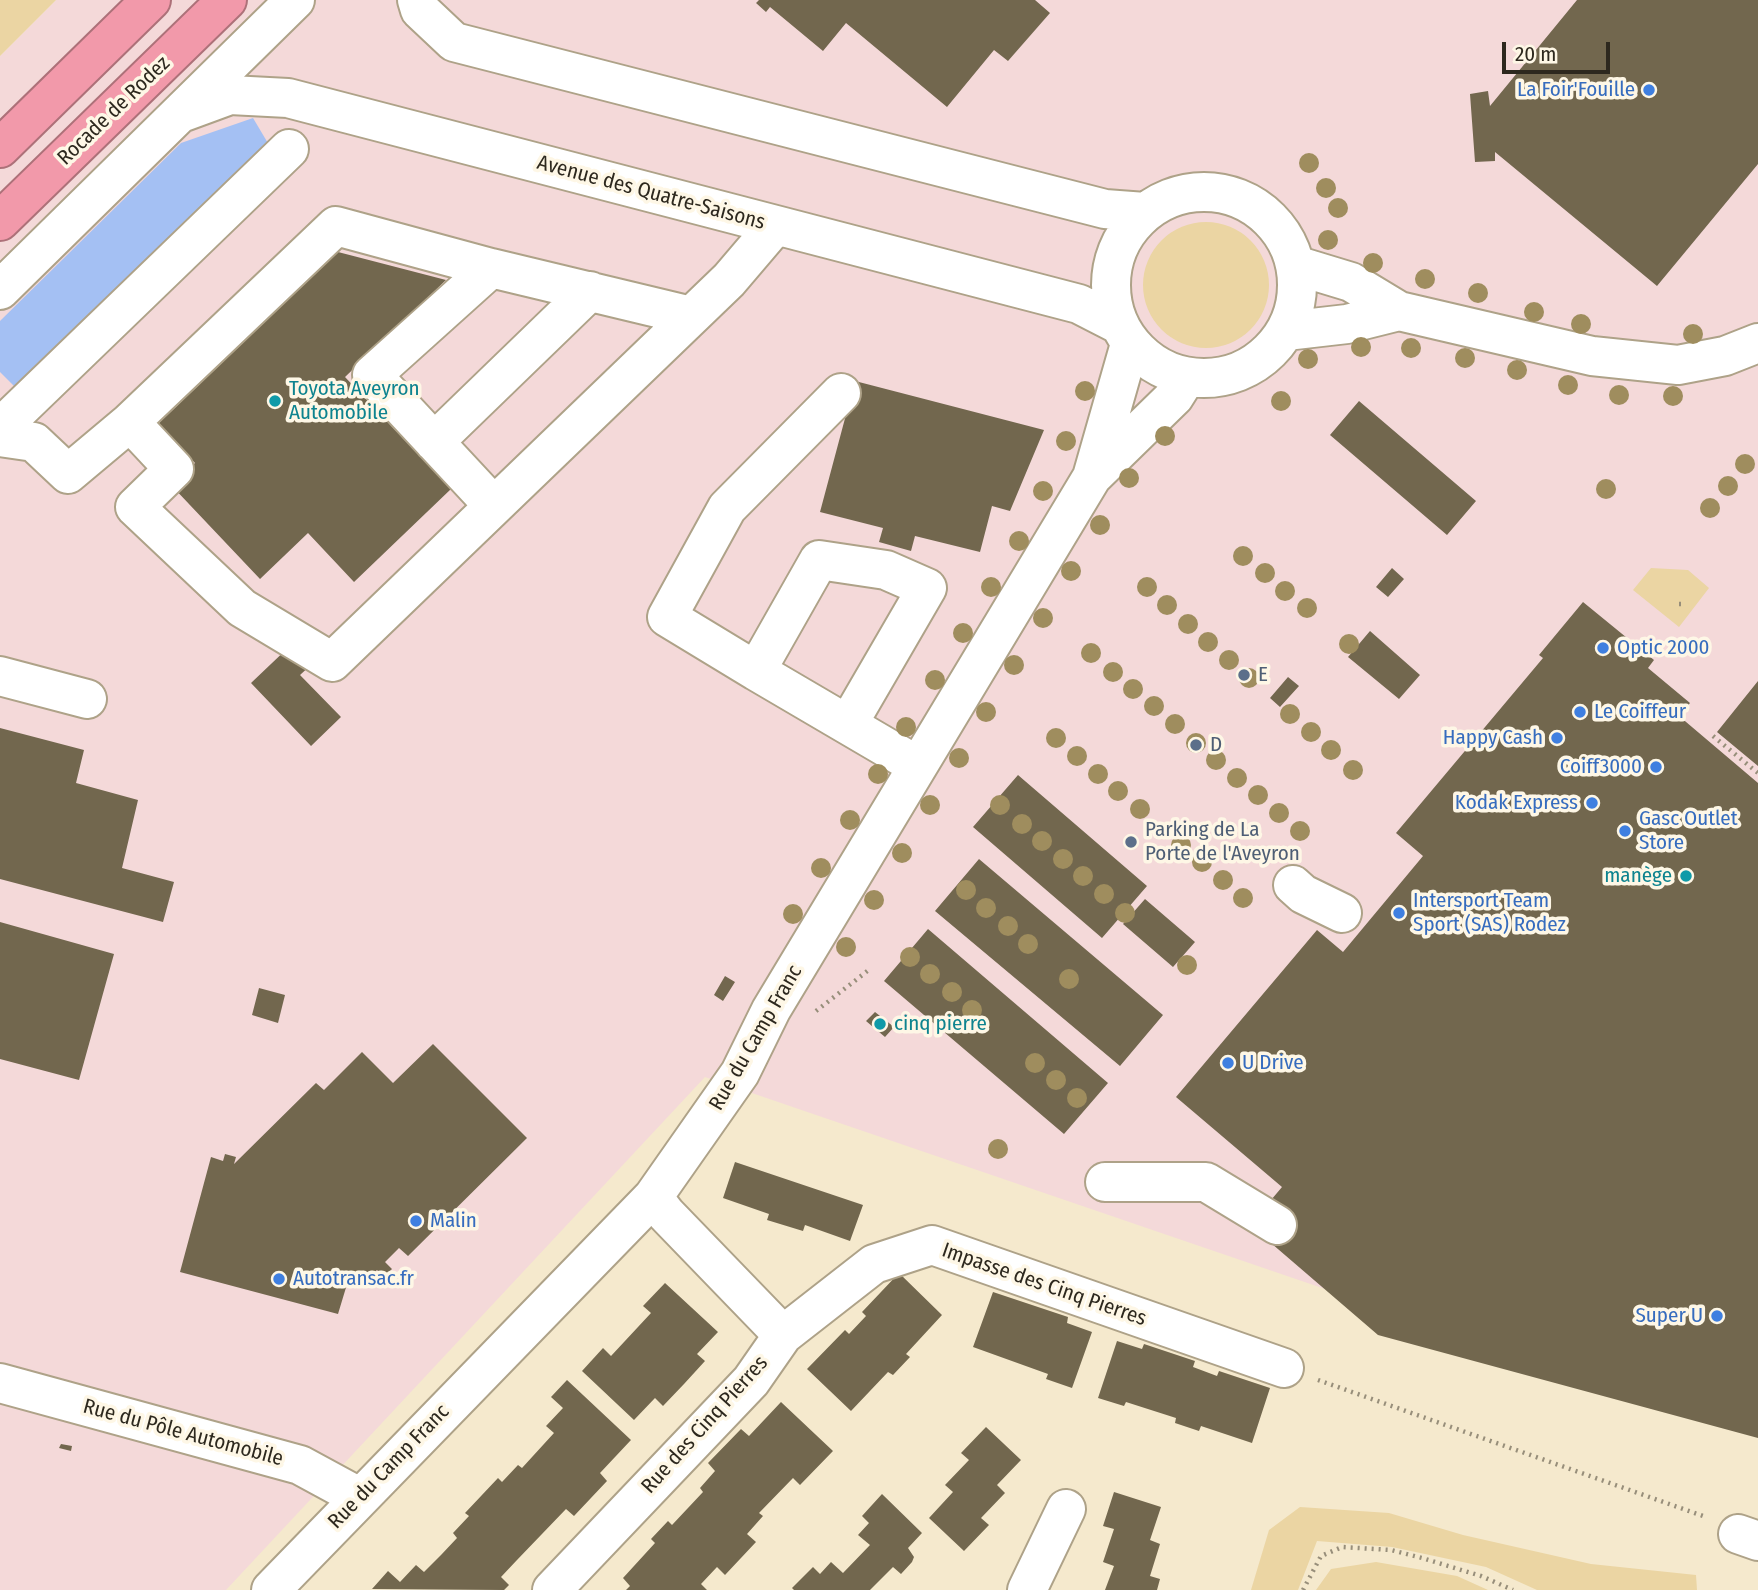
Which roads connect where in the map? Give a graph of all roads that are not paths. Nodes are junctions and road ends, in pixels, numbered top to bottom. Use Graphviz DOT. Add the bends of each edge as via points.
graph roads {
  1 [pos="151,0"];
  2 [pos="227,0"];
  3 [pos="295,0"];
  4 [pos="417,0"];
  5 [pos="181,113"];
  6 [pos="0,148"];
  7 [pos="289,149"];
  8 [pos="1145,212"];
  9 [pos="0,221"];
  10 [pos="775,226"];
  11 [pos="1295,265"];
  12 [pos="491,268"];
  13 [pos="0,290"];
  14 [pos="590,291"];
  15 [pos="1399,311"];
  16 [pos="691,316"];
  17 [pos="1286,331"];
  18 [pos="1124,334"];
  19 [pos="1758,343"];
  20 [pos="1185,378"];
  21 [pos="841,393"];
  22 [pos="130,422"];
  23 [pos="0,428"];
  24 [pos="0,437"];
  25 [pos="435,442"];
  26 [pos="1092,477"];
  27 [pos="493,505"];
  28 [pos="755,671"];
  29 [pos="0,676"];
  30 [pos="87,699"];
  31 [pos="848,724"];
  32 [pos="918,766"];
  33 [pos="1293,885"];
  34 [pos="1342,913"];
  35 [pos="1105,1182"];
  36 [pos="653,1197"];
  37 [pos="1284,1217"];
  38 [pos="783,1335"];
  39 [pos="1284,1368"];
  40 [pos="0,1383"];
  41 [pos="359,1497"];
  42 [pos="1066,1509"];
  43 [pos="271,1590"];
  44 [pos="552,1590"];
  45 [pos="1027,1590"];
  1 -- 6 [label="highway"];
  2 -- 9 [label="highway, Rocade de Rodez"];
  3 -- 5 [label="street, Avenue des Quatre-Saisons"];
  4 -- 8 [label="street" via="420,10 454,42 1105,209"];
  5 -- 10 [label="street, Avenue des Quatre-Saisons" via="230,95 288,98"];
  5 -- 13 [label="street, Avenue des Quatre-Saisons"];
  7 -- 23 [label="street"];
  8 -- 11 [label="street" via="1175,196 1210,192 1237,197 1260,210 1279,229"];
  8 -- 18 [label="street" via="1128,230 1110,276 1111,300"];
  10 -- 16 [label="street"];
  10 -- 18 [label="street, Avenue des Quatre-Saisons" via="1079,304"];
  11 -- 15 [label="street" via="1352,282"];
  11 -- 17 [label="street" via="1294,310"];
  12 -- 14 [label="street"];
  12 -- 22 [label="street" via="336,226"];
  12 -- 25 [label="street" via="372,374"];
  14 -- 16 [label="street"];
  14 -- 25 [label="street"];
  15 -- 17 [label="street" via="1347,324"];
  15 -- 19 [label="street" via="1591,356 1678,365 1725,356"];
  16 -- 27 [label="street"];
  17 -- 20 [label="street" via="1264,358 1242,371 1219,378"];
  18 -- 20 [label="street" via="1155,365"];
  18 -- 26 [label="street, Rue du Camp Franc"];
  20 -- 26 [label="street, Rue du Camp Franc" via="1174,397"];
  21 -- 28 [label="street" via="727,508 667,617"];
  22 -- 24 [label="street" via="68,474 34,442"];
  22 -- 27 [label="street" via="174,469 135,507 242,608 332,662"];
  25 -- 27 [label="street"];
  26 -- 32 [label="street, Rue du Camp Franc"];
  28 -- 31 [label="street"];
  28 -- 31 [label="street" via="819,560 886,570 927,588"];
  29 -- 30 [label="street"];
  31 -- 32 [label="street"];
  32 -- 36 [label="street, Rue du Camp Franc" via="771,1010 740,1073"];
  33 -- 34 [label="street"];
  35 -- 37 [label="street" via="1206,1182"];
  36 -- 38 [label="street, Rue des Cinq Pierres"];
  36 -- 41 [label="street, Rue du Camp Franc"];
  38 -- 39 [label="street, Impasse des Cinq Pierres" via="874,1264 932,1245"];
  38 -- 44 [label="street, Rue des Cinq Pierres" via="751,1381"];
  40 -- 41 [label="street, Rue du Pôle Automobile" via="300,1465"];
  41 -- 43 [label="street, Rue du Camp Franc"];
  42 -- 45 [label="street"];
}
